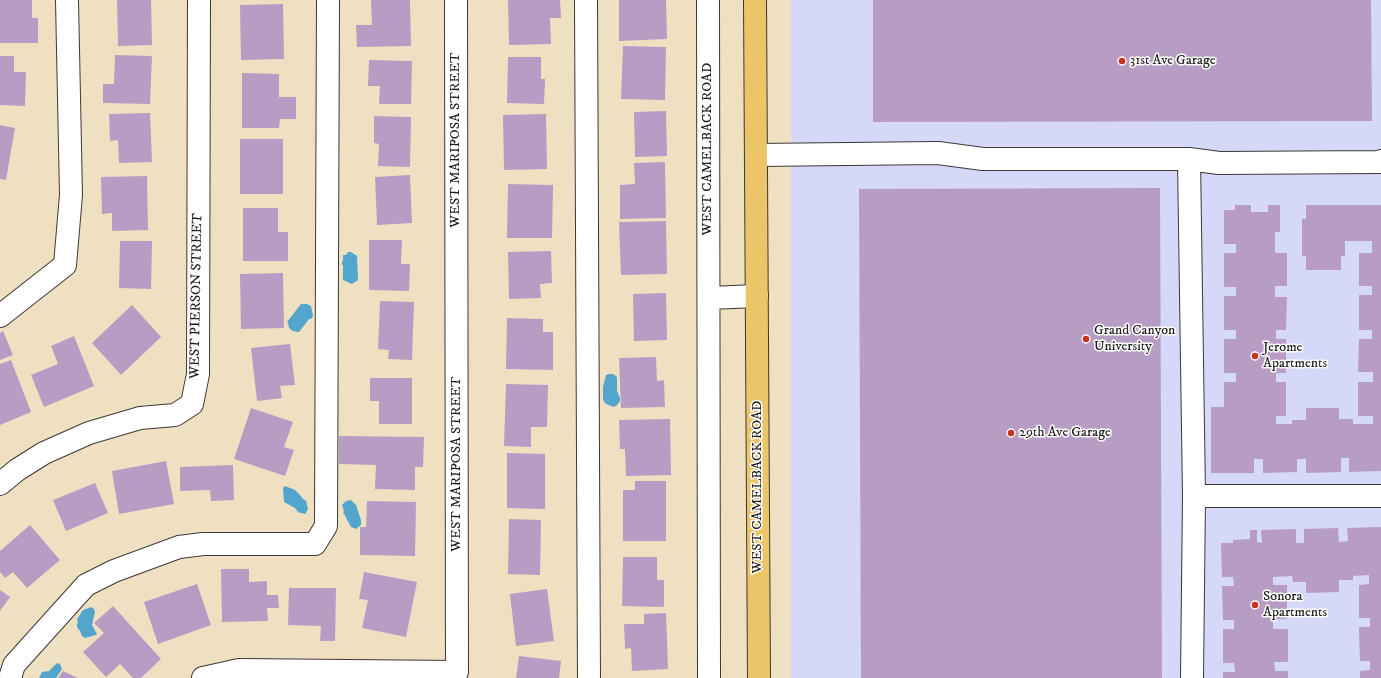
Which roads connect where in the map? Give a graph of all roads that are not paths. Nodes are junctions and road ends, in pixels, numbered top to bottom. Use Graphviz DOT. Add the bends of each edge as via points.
graph roads {
  1 [pos="67,0"];
  2 [pos="199,0"];
  3 [pos="328,0"];
  4 [pos="456,0"];
  5 [pos="586,0"];
  6 [pos="708,0"];
  7 [pos="755,0"];
  8 [pos="756,155"];
  9 [pos="1190,159"];
  10 [pos="1381,161"];
  11 [pos="757,296"];
  12 [pos="709,298"];
  13 [pos="0,316"];
  14 [pos="0,484"];
  15 [pos="1194,496"];
  16 [pos="1381,496"];
  17 [pos="10,678"];
  18 [pos="203,678"];
  19 [pos="588,678"];
  20 [pos="709,678"];
  21 [pos="759,678"];
  22 [pos="1192,678"];
  1 -- 13 [label="street" via="71,195 64,265"];
  2 -- 14 [label="street, WEST PIERSON STREET" via="198,374 192,404 175,415 140,418 89,433 44,453"];
  3 -- 17 [label="street" via="326,526 315,544 203,544 178,547 114,571 86,586 14,665"];
  4 -- 18 [label="street, WEST MARIPOSA STREET" via="457,672 239,670"];
  5 -- 19 [label="street"];
  6 -- 12 [label="street, WEST CAMELBACK ROAD"];
  7 -- 8 [label="main road, WEST CAMELBACK ROAD"];
  8 -- 9 [label="street" via="938,153 983,159"];
  8 -- 11 [label="main road, WEST CAMELBACK ROAD"];
  9 -- 10 [label="street" via="1219,163"];
  9 -- 15 [label="street"];
  11 -- 12 [label="street"];
  11 -- 21 [label="main road, WEST CAMELBACK ROAD"];
  12 -- 20 [label="street, WEST CAMELBACK ROAD"];
  15 -- 16 [label="street"];
  15 -- 22 [label="street"];
}
